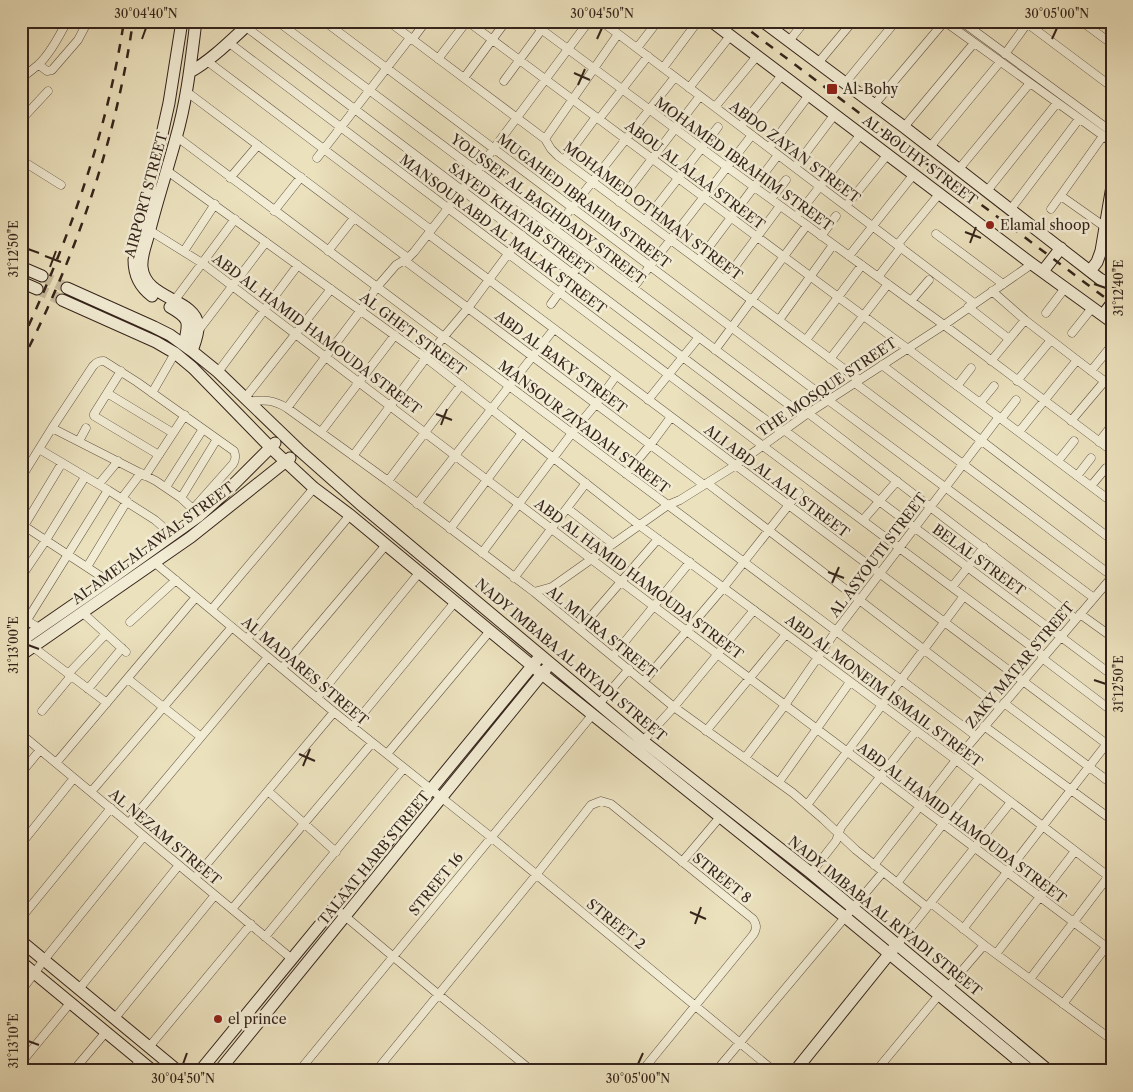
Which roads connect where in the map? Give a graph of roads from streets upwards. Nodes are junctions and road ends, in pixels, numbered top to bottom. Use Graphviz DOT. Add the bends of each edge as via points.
graph roads {
  1 [pos="67,21"];
  2 [pos="88,21"];
  3 [pos="182,21"];
  4 [pos="196,21"];
  5 [pos="277,21"];
  6 [pos="324,21"];
  7 [pos="388,21"];
  8 [pos="426,21"];
  9 [pos="467,21"];
  10 [pos="506,21"];
  11 [pos="530,21"];
  12 [pos="548,21"];
  13 [pos="589,21"];
  14 [pos="601,21"];
  15 [pos="616,21"];
  16 [pos="698,21"];
  17 [pos="711,21"];
  18 [pos="762,21"];
  19 [pos="805,21"];
  20 [pos="854,21"];
  21 [pos="896,21"];
  22 [pos="944,21"];
  23 [pos="961,21"];
  24 [pos="1081,21"];
  25 [pos="1027,22"];
  26 [pos="249,24"];
  27 [pos="654,26"];
  28 [pos="610,28"];
  29 [pos="542,30"];
  30 [pos="618,34"];
  31 [pos="730,36"];
  32 [pos="411,39"];
  33 [pos="492,40"];
  34 [pos="789,41"];
  35 [pos="228,42"];
  36 [pos="974,43"];
  37 [pos="1112,44"];
  38 [pos="178,47"];
  39 [pos="193,48"];
  40 [pos="637,48"];
  41 [pos="568,50"];
  42 [pos="1006,54"];
  43 [pos="648,56"];
  44 [pos="757,56"];
  45 [pos="438,59"];
  46 [pos="519,60"];
  47 [pos="208,61"];
  48 [pos="1000,62"];
  49 [pos="818,63"];
  50 [pos="39,65"];
  51 [pos="386,68"];
  52 [pos="663,68"];
  53 [pos="594,69"];
  54 [pos="190,72"];
  55 [pos="782,74"];
  56 [pos="675,77"];
  57 [pos="21,78"];
  58 [pos="464,78"];
  59 [pos="504,80"];
  60 [pos="546,80"];
  61 [pos="846,83"];
  62 [pos="1030,83"];
  63 [pos="1112,87"];
  64 [pos="689,88"];
  65 [pos="622,89"];
  66 [pos="48,90"];
  67 [pos="369,90"];
  68 [pos="187,92"];
  69 [pos="809,95"];
  70 [pos="700,96"];
  71 [pos="572,100"];
  72 [pos="1057,103"];
  73 [pos="874,104"];
  74 [pos="715,107"];
  75 [pos="355,109"];
  76 [pos="649,109"];
  77 [pos="835,114"];
  78 [pos="516,118"];
  79 [pos="597,118"];
  80 [pos="1079,118"];
  81 [pos="21,120"];
  82 [pos="741,126"];
  83 [pos="904,126"];
  84 [pos="341,127"];
  85 [pos="718,127"];
  86 [pos="675,128"];
  87 [pos="1112,132"];
  88 [pos="861,134"];
  89 [pos="752,135"];
  90 [pos="1103,136"];
  91 [pos="177,137"];
  92 [pos="545,139"];
  93 [pos="625,139"];
  94 [pos="1112,142"];
  95 [pos="258,144"];
  96 [pos="930,147"];
  97 [pos="702,148"];
  98 [pos="769,148"];
  99 [pos="324,149"];
  100 [pos="494,149"];
  101 [pos="888,154"];
  102 [pos="778,155"];
  103 [pos="317,158"];
  104 [pos="652,159"];
  105 [pos="21,160"];
  106 [pos="564,160"];
  107 [pos="727,167"];
  108 [pos="795,167"];
  109 [pos="959,169"];
  110 [pos="166,170"];
  111 [pos="477,171"];
  112 [pos="914,174"];
  113 [pos="301,177"];
  114 [pos="230,178"];
  115 [pos="678,178"];
  116 [pos="786,180"];
  117 [pos="592,182"];
  118 [pos="60,185"];
  119 [pos="820,186"];
  120 [pos="1112,186"];
  121 [pos="754,187"];
  122 [pos="462,190"];
  123 [pos="988,191"];
  124 [pos="940,193"];
  125 [pos="1061,196"];
  126 [pos="704,197"];
  127 [pos="771,200"];
  128 [pos="619,202"];
  129 [pos="214,204"];
  130 [pos="780,206"];
  131 [pos="846,206"];
  132 [pos="572,207"];
  133 [pos="448,208"];
  134 [pos="1011,209"];
  135 [pos="1051,209"];
  136 [pos="274,211"];
  137 [pos="836,216"];
  138 [pos="796,217"];
  139 [pos="354,218"];
  140 [pos="731,218"];
  141 [pos="234,219"];
  142 [pos="645,221"];
  143 [pos="807,225"];
  144 [pos="873,226"];
  145 [pos="1105,227"];
  146 [pos="555,229"];
  147 [pos="149,230"];
  148 [pos="430,232"];
  149 [pos="936,234"];
  150 [pos="522,235"];
  151 [pos="822,236"];
  152 [pos="757,237"];
  153 [pos="671,240"];
  154 [pos="266,242"];
  155 [pos="833,245"];
  156 [pos="900,246"];
  157 [pos="1060,248"];
  158 [pos="184,251"];
  159 [pos="328,251"];
  160 [pos="509,254"];
  161 [pos="588,254"];
  162 [pos="848,256"];
  163 [pos="783,257"];
  164 [pos="406,259"];
  165 [pos="699,260"];
  166 [pos="202,262"];
  167 [pos="1032,264"];
  168 [pos="298,265"];
  169 [pos="862,265"];
  170 [pos="650,266"];
  171 [pos="21,267"];
  172 [pos="1043,271"];
  173 [pos="1090,271"];
  174 [pos="573,274"];
  175 [pos="42,276"];
  176 [pos="810,276"];
  177 [pos="878,277"];
  178 [pos="489,280"];
  179 [pos="725,280"];
  180 [pos="929,280"];
  181 [pos="21,282"];
  182 [pos="888,284"];
  183 [pos="1003,284"];
  184 [pos="1112,284"];
  185 [pos="232,286"];
  186 [pos="377,287"];
  187 [pos="67,288"];
  188 [pos="634,288"];
  189 [pos="1065,288"];
  190 [pos="37,289"];
  191 [pos="331,289"];
  192 [pos="992,291"];
  193 [pos="559,292"];
  194 [pos="838,297"];
  195 [pos="62,300"];
  196 [pos="751,300"];
  197 [pos="174,301"];
  198 [pos="911,301"];
  199 [pos="1112,303"];
  200 [pos="551,304"];
  201 [pos="971,305"];
  202 [pos="468,308"];
  203 [pos="1092,308"];
  204 [pos="264,310"];
  205 [pos="362,310"];
  206 [pos="1046,313"];
  207 [pos="863,316"];
  208 [pos="1108,319"];
  209 [pos="779,320"];
  210 [pos="1025,320"];
  211 [pos="944,325"];
  212 [pos="732,327"];
  213 [pos="554,329"];
  214 [pos="198,331"];
  215 [pos="1072,333"];
  216 [pos="295,334"];
  217 [pos="395,335"];
  218 [pos="443,337"];
  219 [pos="698,338"];
  220 [pos="1010,339"];
  221 [pos="806,340"];
  222 [pos="1051,340"];
  223 [pos="1112,345"];
  224 [pos="188,348"];
  225 [pos="908,348"];
  226 [pos="715,350"];
  227 [pos="175,353"];
  228 [pos="532,356"];
  229 [pos="326,357"];
  230 [pos="683,357"];
  231 [pos="426,358"];
  232 [pos="830,359"];
  233 [pos="1077,360"];
  234 [pos="992,361"];
  235 [pos="882,365"];
  236 [pos="971,368"];
  237 [pos="121,371"];
  238 [pos="1091,371"];
  239 [pos="218,372"];
  240 [pos="669,374"];
  241 [pos="616,376"];
  242 [pos="1017,380"];
  243 [pos="858,381"];
  244 [pos="359,382"];
  245 [pos="1104,382"];
  246 [pos="461,385"];
  247 [pos="509,386"];
  248 [pos="957,386"];
  249 [pos="994,386"];
  250 [pos="1112,387"];
  251 [pos="152,392"];
  252 [pos="107,393"];
  253 [pos="246,400"];
  254 [pos="648,400"];
  255 [pos="828,400"];
  256 [pos="1016,400"];
  257 [pos="1044,401"];
  258 [pos="980,403"];
  259 [pos="596,404"];
  260 [pos="390,406"];
  261 [pos="287,408"];
  262 [pos="491,408"];
  263 [pos="185,415"];
  264 [pos="806,415"];
  265 [pos="671,417"];
  266 [pos="1000,418"];
  267 [pos="1071,421"];
  268 [pos="1112,425"];
  269 [pos="52,428"];
  270 [pos="86,428"];
  271 [pos="203,429"];
  272 [pos="783,431"];
  273 [pos="321,432"];
  274 [pos="425,432"];
  275 [pos="1019,432"];
  276 [pos="173,433"];
  277 [pos="522,433"];
  278 [pos="572,433"];
  279 [pos="283,435"];
  280 [pos="217,439"];
  281 [pos="981,440"];
  282 [pos="79,441"];
  283 [pos="1074,441"];
  284 [pos="1098,442"];
  285 [pos="651,444"];
  286 [pos="763,446"];
  287 [pos="270,448"];
  288 [pos="39,449"];
  289 [pos="299,450"];
  290 [pos="1112,451"];
  291 [pos="159,455"];
  292 [pos="455,455"];
  293 [pos="353,456"];
  294 [pos="554,458"];
  295 [pos="1091,458"];
  296 [pos="118,461"];
  297 [pos="1058,461"];
  298 [pos="286,462"];
  299 [pos="62,463"];
  300 [pos="963,464"];
  301 [pos="736,465"];
  302 [pos="1106,468"];
  303 [pos="626,474"];
  304 [pos="143,475"];
  305 [pos="85,476"];
  306 [pos="1077,476"];
  307 [pos="21,478"];
  308 [pos="487,480"];
  309 [pos="897,481"];
  310 [pos="388,482"];
  311 [pos="586,483"];
  312 [pos="99,484"];
  313 [pos="706,484"];
  314 [pos="1091,486"];
  315 [pos="166,487"];
  316 [pos="946,487"];
  317 [pos="314,488"];
  318 [pos="108,490"];
  319 [pos="798,492"];
  320 [pos="181,498"];
  321 [pos="124,500"];
  322 [pos="879,501"];
  323 [pos="1112,502"];
  324 [pos="418,504"];
  325 [pos="519,504"];
  326 [pos="668,505"];
  327 [pos="788,506"];
  328 [pos="930,507"];
  329 [pos="567,508"];
  330 [pos="196,512"];
  331 [pos="350,515"];
  332 [pos="863,520"];
  333 [pos="639,525"];
  334 [pos="22,527"];
  335 [pos="914,528"];
  336 [pos="450,529"];
  337 [pos="552,529"];
  338 [pos="768,531"];
  339 [pos="172,536"];
  340 [pos="658,539"];
  341 [pos="46,540"];
  342 [pos="1112,540"];
  343 [pos="613,544"];
  344 [pos="386,545"];
  345 [pos="984,547"];
  346 [pos="900,548"];
  347 [pos="482,553"];
  348 [pos="68,554"];
  349 [pos="592,559"];
  350 [pos="690,562"];
  351 [pos="744,562"];
  352 [pos="154,563"];
  353 [pos="87,567"];
  354 [pos="968,567"];
  355 [pos="419,572"];
  356 [pos="879,574"];
  357 [pos="21,577"];
  358 [pos="1112,577"];
  359 [pos="514,578"];
  360 [pos="176,580"];
  361 [pos="108,581"];
  362 [pos="622,582"];
  363 [pos="1109,586"];
  364 [pos="724,587"];
  365 [pos="952,587"];
  366 [pos="534,592"];
  367 [pos="964,596"];
  368 [pos="196,597"];
  369 [pos="1094,598"];
  370 [pos="859,600"];
  371 [pos="455,602"];
  372 [pos="655,606"];
  373 [pos="212,609"];
  374 [pos="754,610"];
  375 [pos="83,613"];
  376 [pos="1078,616"];
  377 [pos="24,618"];
  378 [pos="130,622"];
  379 [pos="944,622"];
  380 [pos="232,627"];
  381 [pos="39,628"];
  382 [pos="580,629"];
  383 [pos="490,631"];
  384 [pos="687,631"];
  385 [pos="836,631"];
  386 [pos="106,634"];
  387 [pos="786,634"];
  388 [pos="1061,636"];
  389 [pos="1112,638"];
  390 [pos="22,640"];
  391 [pos="247,640"];
  392 [pos="33,648"];
  393 [pos="924,650"];
  394 [pos="718,654"];
  395 [pos="21,655"];
  396 [pos="541,655"];
  397 [pos="613,656"];
  398 [pos="268,657"];
  399 [pos="1043,657"];
  400 [pos="818,658"];
  401 [pos="551,663"];
  402 [pos="532,665"];
  403 [pos="282,668"];
  404 [pos="629,669"];
  405 [pos="542,674"];
  406 [pos="70,675"];
  407 [pos="1112,675"];
  408 [pos="750,678"];
  409 [pos="128,679"];
  410 [pos="902,680"];
  411 [pos="644,681"];
  412 [pos="1022,681"];
  413 [pos="850,682"];
  414 [pos="88,689"];
  415 [pos="317,698"];
  416 [pos="107,703"];
  417 [pos="599,704"];
  418 [pos="785,705"];
  419 [pos="882,706"];
  420 [pos="1002,706"];
  421 [pos="674,707"];
  422 [pos="164,708"];
  423 [pos="1112,711"];
  424 [pos="42,712"];
  425 [pos="334,712"];
  426 [pos="592,714"];
  427 [pos="352,726"];
  428 [pos="984,726"];
  429 [pos="817,729"];
  430 [pos="706,731"];
  431 [pos="916,731"];
  432 [pos="21,734"];
  433 [pos="976,736"];
  434 [pos="200,737"];
  435 [pos="1112,737"];
  436 [pos="643,741"];
  437 [pos="372,743"];
  438 [pos="1109,746"];
  439 [pos="40,750"];
  440 [pos="848,752"];
  441 [pos="387,754"];
  442 [pos="745,758"];
  443 [pos="956,760"];
  444 [pos="56,764"];
  445 [pos="1089,767"];
  446 [pos="404,768"];
  447 [pos="21,773"];
  448 [pos="881,777"];
  449 [pos="74,778"];
  450 [pos="979,778"];
  451 [pos="779,782"];
  452 [pos="1112,784"];
  453 [pos="430,789"];
  454 [pos="1071,790"];
  455 [pos="268,791"];
  456 [pos="92,792"];
  457 [pos="442,798"];
  458 [pos="1010,802"];
  459 [pos="807,805"];
  460 [pos="920,806"];
  461 [pos="110,808"];
  462 [pos="720,816"];
  463 [pos="1112,820"];
  464 [pos="129,823"];
  465 [pos="304,824"];
  466 [pos="943,824"];
  467 [pos="1043,827"];
  468 [pos="838,834"];
  469 [pos="144,836"];
  470 [pos="491,837"];
  471 [pos="21,844"];
  472 [pos="975,847"];
  473 [pos="1075,851"];
  474 [pos="336,852"];
  475 [pos="682,862"];
  476 [pos="180,865"];
  477 [pos="874,865"];
  478 [pos="883,872"];
  479 [pos="1008,872"];
  480 [pos="811,873"];
  481 [pos="536,874"];
  482 [pos="196,878"];
  483 [pos="1110,878"];
  484 [pos="897,883"];
  485 [pos="215,895"];
  486 [pos="1040,897"];
  487 [pos="929,905"];
  488 [pos="334,907"];
  489 [pos="232,909"];
  490 [pos="848,913"];
  491 [pos="345,916"];
  492 [pos="21,918"];
  493 [pos="1074,922"];
  494 [pos="250,924"];
  495 [pos="963,929"];
  496 [pos="265,936"];
  497 [pos="1112,939"];
  498 [pos="21,941"];
  499 [pos="984,945"];
  500 [pos="1109,949"];
  501 [pos="893,950"];
  502 [pos="996,954"];
  503 [pos="393,956"];
  504 [pos="292,958"];
  505 [pos="44,960"];
  506 [pos="21,962"];
  507 [pos="36,973"];
  508 [pos="1030,979"];
  509 [pos="79,988"];
  510 [pos="21,991"];
  511 [pos="943,991"];
  512 [pos="439,995"];
  513 [pos="70,1002"];
  514 [pos="1062,1004"];
  515 [pos="696,1005"];
  516 [pos="115,1018"];
  517 [pos="106,1032"];
  518 [pos="1112,1040"];
  519 [pos="740,1042"];
  520 [pos="149,1047"];
  521 [pos="140,1060"];
  522 [pos="21,1062"];
  523 [pos="73,1071"];
  524 [pos="132,1071"];
  525 [pos="153,1071"];
  526 [pos="178,1071"];
  527 [pos="200,1071"];
  528 [pos="219,1071"];
  529 [pos="299,1071"];
  530 [pos="376,1071"];
  531 [pos="532,1071"];
  532 [pos="642,1071"];
  533 [pos="716,1071"];
  534 [pos="774,1071"];
  535 [pos="795,1071"];
  536 [pos="876,1071"];
  537 [pos="1032,1071"];
  538 [pos="1049,1071"];
  1 -- 50 [label="street"];
  2 -- 50 [label="street" via="78,40 52,70 44,70"];
  3 -- 38 [label="street, AIRPORT STREET"];
  4 -- 39 [label="street, AIRPORT STREET"];
  5 -- 67 [label="street, YOUSSEF AL BAGHDADY STREET"];
  6 -- 51 [label="street, MUGAHED IBRAHIM STREET"];
  7 -- 32 [label="street, MOHAMED OTHMAN STREET"];
  8 -- 32 [label="street"];
  9 -- 33 [label="street, ABOU AL ALAA STREET"];
  9 -- 45 [label="street"];
  10 -- 33 [label="street"];
  11 -- 29 [label="street, MOHAMED IBRAHIM STREET"];
  12 -- 29 [label="street"];
  13 -- 41 [label="street"];
  14 -- 28 [label="street, ABDO ZAYAN STREET"];
  15 -- 28 [label="street"];
  16 -- 52 [label="street"];
  17 -- 31 [label="street, AL BOUHY STREET"];
  18 -- 34 [label="street, AL BOUHY STREET"];
  19 -- 34 [label="street"];
  20 -- 49 [label="street"];
  21 -- 61 [label="street"];
  22 -- 36 [label="street"];
  22 -- 73 [label="street"];
  23 -- 42 [label="street"];
  24 -- 37 [label="street"];
  25 -- 42 [label="street"];
  25 -- 63 [label="street"];
  26 -- 35 [label="street"];
  26 -- 75 [label="street, SAYED KHATAB STREET"];
  27 -- 40 [label="street"];
  28 -- 30 [label="street, ABDO ZAYAN STREET"];
  29 -- 41 [label="street, MOHAMED IBRAHIM STREET"];
  29 -- 46 [label="street"];
  30 -- 40 [label="street, ABDO ZAYAN STREET"];
  30 -- 53 [label="street"];
  31 -- 44 [label="street, AL BOUHY STREET"];
  31 -- 64 [label="street"];
  32 -- 45 [label="street, MOHAMED OTHMAN STREET"];
  32 -- 51 [label="street"];
  33 -- 46 [label="street, ABOU AL ALAA STREET"];
  33 -- 58 [label="street"];
  34 -- 49 [label="street, AL BOUHY STREET"];
  35 -- 47 [label="street"];
  35 -- 84 [label="street, MANSOUR ABD AL MALAK STREET"];
  36 -- 48 [label="street"];
  36 -- 83 [label="street"];
  38 -- 39 [label="street"];
  38 -- 224 [label="street, AIRPORT STREET" via="134,267 145,290 180,312 186,320"];
  39 -- 54 [label="street, AIRPORT STREET"];
  40 -- 43 [label="street, ABDO ZAYAN STREET"];
  41 -- 53 [label="street, MOHAMED IBRAHIM STREET"];
  41 -- 60 [label="street"];
  42 -- 87 [label="street"];
  43 -- 52 [label="street, ABDO ZAYAN STREET"];
  43 -- 65 [label="street"];
  44 -- 55 [label="street, AL BOUHY STREET"];
  44 -- 74 [label="street"];
  45 -- 58 [label="street, MOHAMED OTHMAN STREET"];
  46 -- 59 [label="street"];
  46 -- 60 [label="street, ABOU AL ALAA STREET"];
  47 -- 54 [label="street"];
  47 -- 99 [label="street, ALI ABD AL AAL STREET"];
  48 -- 62 [label="street"];
  48 -- 96 [label="street"];
  49 -- 61 [label="street, AL BOUHY STREET"];
  50 -- 57 [label="street"];
  51 -- 67 [label="street"];
  51 -- 100 [label="street, MUGAHED IBRAHIM STREET"];
  52 -- 56 [label="street, ABDO ZAYAN STREET"];
  53 -- 65 [label="street, MOHAMED IBRAHIM STREET"];
  53 -- 71 [label="street"];
  54 -- 68 [label="street, AIRPORT STREET"];
  55 -- 69 [label="street, AL BOUHY STREET"];
  55 -- 82 [label="street"];
  56 -- 64 [label="street, ABDO ZAYAN STREET"];
  56 -- 76 [label="street"];
  58 -- 78 [label="street, MOHAMED OTHMAN STREET"];
  60 -- 71 [label="street, ABOU AL ALAA STREET"];
  60 -- 78 [label="street"];
  61 -- 73 [label="street, AL BOUHY STREET"];
  62 -- 72 [label="street"];
  62 -- 109 [label="street"];
  64 -- 70 [label="street, ABDO ZAYAN STREET"];
  65 -- 76 [label="street, MOHAMED IBRAHIM STREET"];
  65 -- 79 [label="street"];
  66 -- 81 [label="street"];
  67 -- 75 [label="street"];
  67 -- 111 [label="street, YOUSSEF AL BAGHDADY STREET"];
  68 -- 91 [label="street, AIRPORT STREET"];
  68 -- 95 [label="street, ABD AL BAKY STREET"];
  69 -- 77 [label="street, AL BOUHY STREET"];
  69 -- 98 [label="street"];
  70 -- 74 [label="street, ABDO ZAYAN STREET"];
  70 -- 86 [label="street"];
  71 -- 79 [label="street, ABOU AL ALAA STREET"];
  71 -- 92 [label="street"];
  72 -- 80 [label="street"];
  72 -- 123 [label="street"];
  73 -- 83 [label="street, AL BOUHY STREET"];
  74 -- 82 [label="street, ABDO ZAYAN STREET"];
  75 -- 84 [label="street"];
  75 -- 122 [label="street, SAYED KHATAB STREET"];
  76 -- 86 [label="street, MOHAMED IBRAHIM STREET"];
  76 -- 93 [label="street"];
  77 -- 88 [label="street, AL BOUHY STREET"];
  77 -- 108 [label="street"];
  78 -- 92 [label="street, MOHAMED OTHMAN STREET"];
  78 -- 100 [label="street"];
  79 -- 93 [label="street, ABOU AL ALAA STREET"];
  79 -- 106 [label="street"];
  80 -- 90 [label="street"];
  80 -- 134 [label="street"];
  82 -- 89 [label="street, ABDO ZAYAN STREET"];
  83 -- 96 [label="street, AL BOUHY STREET"];
  84 -- 99 [label="street"];
  84 -- 133 [label="street, MANSOUR ABD AL MALAK STREET"];
  85 -- 97 [label="street"];
  86 -- 97 [label="street, MOHAMED IBRAHIM STREET"];
  86 -- 104 [label="street"];
  88 -- 101 [label="street, AL BOUHY STREET"];
  88 -- 119 [label="street"];
  89 -- 98 [label="street, ABDO ZAYAN STREET"];
  89 -- 107 [label="street"];
  90 -- 94 [label="street"];
  90 -- 125 [label="street"];
  91 -- 110 [label="street, AIRPORT STREET"];
  91 -- 114 [label="street, MANSOUR ZIYADAH STREET"];
  92 -- 106 [label="street, MOHAMED OTHMAN STREET"];
  93 -- 104 [label="street, ABOU AL ALAA STREET"];
  93 -- 117 [label="street"];
  95 -- 113 [label="street, ABD AL BAKY STREET"];
  95 -- 114 [label="street"];
  96 -- 109 [label="street, AL BOUHY STREET"];
  97 -- 107 [label="street, MOHAMED IBRAHIM STREET"];
  97 -- 115 [label="street"];
  98 -- 102 [label="street, ABDO ZAYAN STREET"];
  99 -- 103 [label="street"];
  99 -- 148 [label="street, ALI ABD AL AAL STREET"];
  100 -- 111 [label="street"];
  100 -- 132 [label="street, MUGAHED IBRAHIM STREET"];
  101 -- 112 [label="street, AL BOUHY STREET"];
  101 -- 131 [label="street"];
  102 -- 108 [label="street, ABDO ZAYAN STREET"];
  102 -- 121 [label="street"];
  104 -- 115 [label="street, ABOU AL ALAA STREET"];
  104 -- 128 [label="street"];
  105 -- 118 [label="street"];
  106 -- 117 [label="street, MOHAMED OTHMAN STREET"];
  107 -- 121 [label="street, MOHAMED IBRAHIM STREET"];
  107 -- 126 [label="street"];
  108 -- 119 [label="street, ABDO ZAYAN STREET"];
  109 -- 123 [label="street, AL BOUHY STREET"];
  110 -- 129 [label="street, AL GHET STREET"];
  110 -- 147 [label="street, AIRPORT STREET"];
  111 -- 122 [label="street"];
  111 -- 146 [label="street, YOUSSEF AL BAGHDADY STREET"];
  112 -- 124 [label="street, AL BOUHY STREET"];
  112 -- 144 [label="street"];
  113 -- 136 [label="street"];
  113 -- 139 [label="street, ABD AL BAKY STREET"];
  114 -- 136 [label="street, MANSOUR ZIYADAH STREET"];
  115 -- 126 [label="street, ABOU AL ALAA STREET"];
  115 -- 142 [label="street"];
  116 -- 127 [label="street"];
  117 -- 128 [label="street, MOHAMED OTHMAN STREET"];
  117 -- 132 [label="street"];
  119 -- 131 [label="street, ABDO ZAYAN STREET"];
  119 -- 138 [label="street"];
  120 -- 145 [label="street"];
  121 -- 127 [label="street, MOHAMED IBRAHIM STREET"];
  121 -- 140 [label="street"];
  122 -- 133 [label="street"];
  122 -- 150 [label="street, SAYED KHATAB STREET"];
  123 -- 134 [label="street, AL BOUHY STREET"];
  124 -- 156 [label="street"];
  124 -- 167 [label="street, AL BOUHY STREET"];
  125 -- 135 [label="street"];
  125 -- 145 [label="street"];
  126 -- 140 [label="street, ABOU AL ALAA STREET"];
  126 -- 153 [label="street"];
  127 -- 130 [label="street, MOHAMED IBRAHIM STREET"];
  128 -- 142 [label="street, MOHAMED OTHMAN STREET"];
  129 -- 141 [label="street, AL GHET STREET"];
  129 -- 158 [label="street"];
  130 -- 138 [label="street, MOHAMED IBRAHIM STREET"];
  130 -- 152 [label="street"];
  131 -- 144 [label="street, ABDO ZAYAN STREET"];
  132 -- 146 [label="street"];
  132 -- 170 [label="street, MUGAHED IBRAHIM STREET"];
  133 -- 148 [label="street"];
  133 -- 160 [label="street, MANSOUR ABD AL MALAK STREET"];
  134 -- 157 [label="street, AL BOUHY STREET"];
  136 -- 159 [label="street, MANSOUR ZIYADAH STREET"];
  137 -- 151 [label="street"];
  138 -- 143 [label="street, MOHAMED IBRAHIM STREET"];
  139 -- 159 [label="street"];
  139 -- 164 [label="street, ABD AL BAKY STREET"];
  140 -- 152 [label="street, ABOU AL ALAA STREET"];
  140 -- 165 [label="street"];
  141 -- 154 [label="street, AL GHET STREET"];
  141 -- 166 [label="street"];
  142 -- 153 [label="street, MOHAMED OTHMAN STREET"];
  143 -- 151 [label="street, MOHAMED IBRAHIM STREET"];
  143 -- 163 [label="street"];
  144 -- 156 [label="street, ABDO ZAYAN STREET"];
  144 -- 162 [label="street"];
  145 -- 173 [label="street" via="1100,256"];
  146 -- 161 [label="street, YOUSSEF AL BAGHDADY STREET"];
  147 -- 158 [label="street, ABD AL HAMID HAMOUDA STREET"];
  147 -- 197 [label="street, AIRPORT STREET" via="142,260 143,273 154,288"];
  148 -- 164 [label="street"];
  148 -- 178 [label="street, ALI ABD AL AAL STREET"];
  149 -- 183 [label="street"];
  150 -- 160 [label="street"];
  150 -- 174 [label="street, SAYED KHATAB STREET"];
  151 -- 155 [label="street, MOHAMED IBRAHIM STREET"];
  152 -- 163 [label="street, ABOU AL ALAA STREET"];
  152 -- 179 [label="street"];
  153 -- 165 [label="street, MOHAMED OTHMAN STREET"];
  153 -- 170 [label="street"];
  154 -- 168 [label="street, AL GHET STREET"];
  154 -- 185 [label="street"];
  155 -- 162 [label="street, MOHAMED IBRAHIM STREET"];
  155 -- 176 [label="street"];
  156 -- 177 [label="street"];
  156 -- 201 [label="street, ABDO ZAYAN STREET"];
  157 -- 172 [label="street"];
  157 -- 173 [label="street, AL BOUHY STREET"];
  158 -- 166 [label="street, ABD AL HAMID HAMOUDA STREET"];
  159 -- 186 [label="street, MANSOUR ZIYADAH STREET"];
  160 -- 178 [label="street"];
  160 -- 193 [label="street, MANSOUR ABD AL MALAK STREET"];
  161 -- 174 [label="street"];
  161 -- 188 [label="street, YOUSSEF AL BAGHDADY STREET"];
  162 -- 169 [label="street, MOHAMED IBRAHIM STREET"];
  163 -- 176 [label="street, ABOU AL ALAA STREET"];
  163 -- 196 [label="street"];
  164 -- 186 [label="street"];
  164 -- 202 [label="street, ABD AL BAKY STREET"];
  165 -- 179 [label="street, MOHAMED OTHMAN STREET"];
  166 -- 185 [label="street, ABD AL HAMID HAMOUDA STREET"];
  166 -- 197 [label="street"];
  167 -- 172 [label="street, AL BOUHY STREET"];
  167 -- 183 [label="street, THE MOSQUE STREET"];
  168 -- 191 [label="street, AL GHET STREET"];
  168 -- 204 [label="street"];
  169 -- 177 [label="street, MOHAMED IBRAHIM STREET"];
  169 -- 194 [label="street"];
  170 -- 188 [label="street"];
  170 -- 212 [label="street, MUGAHED IBRAHIM STREET"];
  171 -- 175 [label="street"];
  172 -- 189 [label="street, AL BOUHY STREET"];
  173 -- 184 [label="street, AL BOUHY STREET"];
  174 -- 193 [label="street"];
  174 -- 230 [label="street, SAYED KHATAB STREET"];
  176 -- 194 [label="street, ABOU AL ALAA STREET"];
  176 -- 209 [label="street"];
  177 -- 182 [label="street, MOHAMED IBRAHIM STREET"];
  178 -- 202 [label="street"];
  178 -- 213 [label="street, ALI ABD AL AAL STREET"];
  179 -- 196 [label="street, MOHAMED OTHMAN STREET"];
  180 -- 198 [label="street"];
  181 -- 190 [label="street"];
  182 -- 198 [label="street, MOHAMED IBRAHIM STREET"];
  182 -- 207 [label="street"];
  183 -- 192 [label="street, THE MOSQUE STREET"];
  185 -- 204 [label="street, ABD AL HAMID HAMOUDA STREET"];
  185 -- 214 [label="street"];
  186 -- 205 [label="street"];
  186 -- 218 [label="street, MANSOUR ZIYADAH STREET"];
  187 -- 224 [label="street, NADY IMBABA AL RIYADI STREET" via="170,334"];
  188 -- 219 [label="street, YOUSSEF AL BAGHDADY STREET"];
  189 -- 203 [label="street, AL BOUHY STREET"];
  189 -- 206 [label="street"];
  191 -- 205 [label="street, AL GHET STREET"];
  191 -- 216 [label="street"];
  192 -- 201 [label="street, THE MOSQUE STREET"];
  192 -- 210 [label="street"];
  193 -- 200 [label="street"];
  193 -- 240 [label="street, MANSOUR ABD AL MALAK STREET"];
  194 -- 207 [label="street, ABOU AL ALAA STREET"];
  194 -- 221 [label="street"];
  195 -- 227 [label="street, NADY IMBABA AL RIYADI STREET" via="137,332"];
  196 -- 209 [label="street, MOHAMED OTHMAN STREET"];
  196 -- 212 [label="street"];
  197 -- 214 [label="street, AIRPORT STREET" via="192,311"];
  198 -- 211 [label="street, MOHAMED IBRAHIM STREET"];
  199 -- 208 [label="street"];
  201 -- 211 [label="street, THE MOSQUE STREET"];
  201 -- 220 [label="street, ABDO ZAYAN STREET"];
  202 -- 218 [label="street"];
  202 -- 228 [label="street, ABD AL BAKY STREET"];
  203 -- 208 [label="street, AL BOUHY STREET"];
  203 -- 215 [label="street"];
  204 -- 216 [label="street, ABD AL HAMID HAMOUDA STREET"];
  204 -- 239 [label="street"];
  205 -- 217 [label="street, AL GHET STREET"];
  205 -- 229 [label="street"];
  207 -- 225 [label="street, ABOU AL ALAA STREET"];
  207 -- 232 [label="street"];
  209 -- 221 [label="street, MOHAMED OTHMAN STREET"];
  210 -- 220 [label="street"];
  210 -- 222 [label="street"];
  211 -- 225 [label="street, THE MOSQUE STREET"];
  211 -- 234 [label="street, MOHAMED IBRAHIM STREET"];
  212 -- 226 [label="street"];
  212 -- 255 [label="street, MUGAHED IBRAHIM STREET"];
  213 -- 228 [label="street"];
  213 -- 241 [label="street, ALI ABD AL AAL STREET"];
  214 -- 224 [label="street"];
  216 -- 229 [label="street, ABD AL HAMID HAMOUDA STREET"];
  216 -- 253 [label="street"];
  217 -- 231 [label="street, AL GHET STREET"];
  217 -- 244 [label="street"];
  218 -- 231 [label="street"];
  218 -- 247 [label="street, MANSOUR ZIYADAH STREET"];
  219 -- 226 [label="street, YOUSSEF AL BAGHDADY STREET"];
  219 -- 230 [label="street"];
  220 -- 234 [label="street"];
  221 -- 232 [label="street, MOHAMED OTHMAN STREET"];
  222 -- 233 [label="street"];
  222 -- 242 [label="street"];
  223 -- 238 [label="street"];
  224 -- 239 [label="street, NADY IMBABA AL RIYADI STREET"];
  225 -- 235 [label="street, THE MOSQUE STREET"];
  225 -- 248 [label="street, ABOU AL ALAA STREET"];
  226 -- 264 [label="street, YOUSSEF AL BAGHDADY STREET"];
  227 -- 251 [label="street"];
  227 -- 287 [label="street, NADY IMBABA AL RIYADI STREET" via="210,384"];
  228 -- 247 [label="street"];
  228 -- 259 [label="street, ABD AL BAKY STREET"];
  229 -- 244 [label="street, ABD AL HAMID HAMOUDA STREET"];
  229 -- 261 [label="street"];
  230 -- 240 [label="street"];
  230 -- 272 [label="street, SAYED KHATAB STREET"];
  231 -- 246 [label="street, AL GHET STREET"];
  231 -- 260 [label="street"];
  232 -- 243 [label="street, MOHAMED OTHMAN STREET"];
  233 -- 238 [label="street"];
  233 -- 257 [label="street"];
  234 -- 242 [label="street, MOHAMED IBRAHIM STREET"];
  235 -- 243 [label="street, THE MOSQUE STREET"];
  235 -- 281 [label="street"];
  236 -- 248 [label="street"];
  237 -- 251 [label="street"];
  237 -- 252 [label="street"];
  237 -- 269 [label="street" via="104,361 96,363"];
  238 -- 245 [label="street"];
  239 -- 253 [label="street, NADY IMBABA AL RIYADI STREET"];
  240 -- 254 [label="street"];
  240 -- 286 [label="street, MANSOUR ABD AL MALAK STREET"];
  241 -- 254 [label="street, ALI ABD AL AAL STREET"];
  241 -- 259 [label="street"];
  242 -- 257 [label="street, MOHAMED IBRAHIM STREET"];
  243 -- 255 [label="street, THE MOSQUE STREET"];
  243 -- 300 [label="street, MOHAMED OTHMAN STREET"];
  244 -- 260 [label="street, ABD AL HAMID HAMOUDA STREET"];
  244 -- 273 [label="street"];
  245 -- 250 [label="street"];
  245 -- 267 [label="street"];
  246 -- 262 [label="street, AL GHET STREET"];
  246 -- 274 [label="street"];
  247 -- 262 [label="street"];
  247 -- 278 [label="street, MANSOUR ZIYADAH STREET"];
  248 -- 258 [label="street, ABOU AL ALAA STREET"];
  249 -- 258 [label="street"];
  251 -- 263 [label="street"];
  252 -- 276 [label="street"];
  252 -- 291 [label="street" via="95,417"];
  253 -- 261 [label="street, AL MNIRA STREET" via="268,400"];
  253 -- 279 [label="street, NADY IMBABA AL RIYADI STREET"];
  254 -- 265 [label="street, ALI ABD AL AAL STREET"];
  255 -- 264 [label="street, THE MOSQUE STREET"];
  255 -- 316 [label="street, MUGAHED IBRAHIM STREET"];
  256 -- 266 [label="street, AL ASYOUTI STREET"];
  257 -- 267 [label="street, MOHAMED IBRAHIM STREET"];
  257 -- 275 [label="street"];
  258 -- 266 [label="street, ABOU AL ALAA STREET"];
  259 -- 278 [label="street"];
  259 -- 285 [label="street, ABD AL BAKY STREET"];
  260 -- 274 [label="street, ABD AL HAMID HAMOUDA STREET"];
  260 -- 293 [label="street"];
  261 -- 273 [label="street, AL MNIRA STREET"];
  262 -- 277 [label="street, AL GHET STREET"];
  262 -- 292 [label="street"];
  263 -- 271 [label="street"];
  263 -- 276 [label="street"];
  264 -- 272 [label="street, THE MOSQUE STREET"];
  264 -- 309 [label="street, YOUSSEF AL BAGHDADY STREET"];
  265 -- 285 [label="street"];
  265 -- 301 [label="street, ALI ABD AL AAL STREET"];
  266 -- 275 [label="street, ABOU AL ALAA STREET"];
  266 -- 281 [label="street, AL ASYOUTI STREET"];
  267 -- 284 [label="street, MOHAMED IBRAHIM STREET"];
  268 -- 284 [label="street"];
  269 -- 282 [label="street"];
  269 -- 288 [label="street"];
  270 -- 282 [label="street"];
  271 -- 280 [label="street"];
  271 -- 315 [label="street"];
  272 -- 286 [label="street, THE MOSQUE STREET"];
  272 -- 322 [label="street, BELAL STREET"];
  273 -- 293 [label="street, AL MNIRA STREET"];
  274 -- 292 [label="street, ABD AL HAMID HAMOUDA STREET"];
  274 -- 310 [label="street"];
  275 -- 297 [label="street, ABOU AL ALAA STREET"];
  276 -- 291 [label="street"];
  277 -- 294 [label="street, AL GHET STREET"];
  277 -- 308 [label="street"];
  278 -- 294 [label="street"];
  278 -- 303 [label="street, MANSOUR ZIYADAH STREET"];
  279 -- 287 [label="street, AL AMEL AL AWAL STREET"];
  279 -- 289 [label="street, NADY IMBABA AL RIYADI STREET"];
  280 -- 320 [label="street"];
  280 -- 330 [label="street" via="234,451 235,460"];
  281 -- 300 [label="street, AL ASYOUTI STREET"];
  281 -- 342 [label="street"];
  282 -- 296 [label="street"];
  283 -- 297 [label="street"];
  284 -- 290 [label="street, MOHAMED IBRAHIM STREET"];
  285 -- 303 [label="street"];
  285 -- 313 [label="street, ABD AL BAKY STREET"];
  286 -- 301 [label="street, THE MOSQUE STREET"];
  286 -- 332 [label="street, MANSOUR ABD AL MALAK STREET"];
  287 -- 298 [label="street, NADY IMBABA AL RIYADI STREET"];
  287 -- 330 [label="street, AL AMEL AL AWAL STREET" via="229,489"];
  288 -- 299 [label="street"];
  288 -- 307 [label="street"];
  289 -- 298 [label="street, AL AMEL AL AWAL STREET"];
  289 -- 396 [label="street, NADY IMBABA AL RIYADI STREET"];
  291 -- 304 [label="street"];
  292 -- 308 [label="street, ABD AL HAMID HAMOUDA STREET"];
  292 -- 324 [label="street"];
  293 -- 310 [label="street, AL MNIRA STREET"];
  294 -- 311 [label="street, AL GHET STREET"];
  294 -- 325 [label="street"];
  295 -- 306 [label="street"];
  296 -- 304 [label="street"];
  296 -- 312 [label="street"];
  297 -- 306 [label="street, ABOU AL ALAA STREET"];
  298 -- 317 [label="street, NADY IMBABA AL RIYADI STREET"];
  298 -- 352 [label="street, AL AMEL AL AWAL STREET"];
  299 -- 305 [label="street"];
  299 -- 334 [label="street"];
  300 -- 316 [label="street, AL ASYOUTI STREET"];
  300 -- 358 [label="street, MOHAMED OTHMAN STREET"];
  301 -- 313 [label="street, THE MOSQUE STREET"];
  301 -- 327 [label="street, ALI ABD AL AAL STREET"];
  302 -- 314 [label="street"];
  303 -- 326 [label="street, MANSOUR ZIYADAH STREET"];
  304 -- 315 [label="street"];
  304 -- 321 [label="street"];
  305 -- 312 [label="street"];
  305 -- 341 [label="street"];
  306 -- 314 [label="street, ABOU AL ALAA STREET"];
  308 -- 325 [label="street, ABD AL HAMID HAMOUDA STREET"];
  308 -- 336 [label="street"];
  309 -- 322 [label="street"];
  309 -- 328 [label="street, YOUSSEF AL BAGHDADY STREET"];
  310 -- 324 [label="street, AL MNIRA STREET"];
  311 -- 329 [label="street"];
  311 -- 333 [label="street, AL GHET STREET"];
  312 -- 318 [label="street"];
  313 -- 326 [label="street, THE MOSQUE STREET"];
  313 -- 338 [label="street, ABD AL BAKY STREET"];
  314 -- 323 [label="street, ABOU AL ALAA STREET"];
  315 -- 320 [label="street"];
  316 -- 328 [label="street, AL ASYOUTI STREET"];
  316 -- 369 [label="street, MUGAHED IBRAHIM STREET"];
  317 -- 331 [label="street, NADY IMBABA AL RIYADI STREET"];
  317 -- 373 [label="street"];
  318 -- 321 [label="street"];
  318 -- 348 [label="street"];
  319 -- 327 [label="street"];
  320 -- 330 [label="street"];
  321 -- 339 [label="street" via="155,520"];
  321 -- 353 [label="street"];
  322 -- 332 [label="street"];
  322 -- 335 [label="street, BELAL STREET"];
  324 -- 336 [label="street, AL MNIRA STREET"];
  325 -- 337 [label="street, ABD AL HAMID HAMOUDA STREET"];
  325 -- 347 [label="street"];
  326 -- 333 [label="street, THE MOSQUE STREET"];
  326 -- 351 [label="street, MANSOUR ZIYADAH STREET"];
  327 -- 338 [label="street"];
  327 -- 356 [label="street, ALI ABD AL AAL STREET"];
  328 -- 335 [label="street, AL ASYOUTI STREET"];
  328 -- 345 [label="street, YOUSSEF AL BAGHDADY STREET"];
  329 -- 337 [label="street"];
  329 -- 343 [label="street"];
  330 -- 339 [label="street, AL AMEL AL AWAL STREET"];
  331 -- 344 [label="street, NADY IMBABA AL RIYADI STREET"];
  331 -- 391 [label="street"];
  332 -- 346 [label="street, MANSOUR ABD AL MALAK STREET"];
  333 -- 340 [label="street, ABD AL MONEIM ISMAIL STREET"];
  333 -- 343 [label="street, THE MOSQUE STREET"];
  334 -- 341 [label="street"];
  335 -- 346 [label="street, AL ASYOUTI STREET"];
  335 -- 354 [label="street, BELAL STREET"];
  336 -- 347 [label="street, AL MNIRA STREET"];
  337 -- 349 [label="street, ABD AL HAMID HAMOUDA STREET"];
  337 -- 359 [label="street"];
  338 -- 351 [label="street"];
  338 -- 370 [label="street, ABD AL BAKY STREET"];
  339 -- 361 [label="street, AL AMEL AL AWAL STREET"];
  340 -- 350 [label="street, ABD AL MONEIM ISMAIL STREET"];
  340 -- 362 [label="street"];
  341 -- 348 [label="street"];
  341 -- 357 [label="street"];
  343 -- 349 [label="street, THE MOSQUE STREET"];
  344 -- 355 [label="street, NADY IMBABA AL RIYADI STREET"];
  344 -- 403 [label="street"];
  345 -- 354 [label="street"];
  345 -- 376 [label="street, YOUSSEF AL BAGHDADY STREET"];
  346 -- 356 [label="street, AL ASYOUTI STREET"];
  346 -- 365 [label="street, MANSOUR ABD AL MALAK STREET"];
  347 -- 359 [label="street, AL MNIRA STREET"];
  348 -- 353 [label="street"];
  348 -- 377 [label="street"];
  349 -- 362 [label="street, ABD AL HAMID HAMOUDA STREET"];
  349 -- 366 [label="street, THE MOSQUE STREET" via="552,587"];
  350 -- 364 [label="street, ABD AL MONEIM ISMAIL STREET"];
  350 -- 372 [label="street"];
  351 -- 364 [label="street"];
  351 -- 385 [label="street, MANSOUR ZIYADAH STREET"];
  352 -- 360 [label="street, AL MADARES STREET"];
  352 -- 375 [label="street, AL AMEL AL AWAL STREET"];
  353 -- 361 [label="street"];
  354 -- 365 [label="street"];
  354 -- 388 [label="street, BELAL STREET"];
  355 -- 371 [label="street, NADY IMBABA AL RIYADI STREET"];
  355 -- 415 [label="street"];
  356 -- 370 [label="street, AL ASYOUTI STREET"];
  356 -- 379 [label="street, ALI ABD AL AAL STREET"];
  358 -- 363 [label="street, ZAKY MATAR STREET"];
  359 -- 366 [label="street, AL MNIRA STREET"];
  360 -- 368 [label="street, AL MADARES STREET"];
  360 -- 378 [label="street"];
  361 -- 381 [label="street, AL AMEL AL AWAL STREET"];
  362 -- 372 [label="street, ABD AL HAMID HAMOUDA STREET"];
  362 -- 382 [label="street"];
  363 -- 369 [label="street, ZAKY MATAR STREET"];
  364 -- 374 [label="street, ABD AL MONEIM ISMAIL STREET"];
  364 -- 384 [label="street"];
  365 -- 367 [label="street, MANSOUR ABD AL MALAK STREET"];
  366 -- 382 [label="street, AL MNIRA STREET"];
  367 -- 379 [label="street"];
  367 -- 399 [label="street, MANSOUR ABD AL MALAK STREET"];
  368 -- 373 [label="street, AL MADARES STREET"];
  368 -- 409 [label="street"];
  369 -- 376 [label="street, ZAKY MATAR STREET"];
  370 -- 385 [label="street, AL ASYOUTI STREET"];
  370 -- 393 [label="street, ABD AL BAKY STREET"];
  371 -- 383 [label="street, NADY IMBABA AL RIYADI STREET"];
  371 -- 427 [label="street"];
  372 -- 384 [label="street, ABD AL HAMID HAMOUDA STREET"];
  372 -- 397 [label="street"];
  373 -- 380 [label="street, AL MADARES STREET"];
  374 -- 387 [label="street, ABD AL MONEIM ISMAIL STREET"];
  374 -- 394 [label="street"];
  375 -- 386 [label="street"];
  375 -- 392 [label="street, AL AMEL AL AWAL STREET"];
  376 -- 388 [label="street, ZAKY MATAR STREET"];
  376 -- 389 [label="street, YOUSSEF AL BAGHDADY STREET"];
  377 -- 381 [label="street"];
  379 -- 393 [label="street"];
  379 -- 412 [label="street, ALI ABD AL AAL STREET"];
  380 -- 391 [label="street, AL MADARES STREET"];
  380 -- 422 [label="street"];
  381 -- 390 [label="street, AL AMEL AL AWAL STREET"];
  382 -- 397 [label="street, AL MNIRA STREET"];
  383 -- 402 [label="street, NADY IMBABA AL RIYADI STREET"];
  383 -- 441 [label="street"];
  384 -- 394 [label="street, ABD AL HAMID HAMOUDA STREET"];
  384 -- 411 [label="street"];
  385 -- 400 [label="street, AL ASYOUTI STREET"];
  385 -- 410 [label="street, MANSOUR ZIYADAH STREET"];
  386 -- 406 [label="street"];
  386 -- 414 [label="street" via="124,650"];
  387 -- 400 [label="street, ABD AL MONEIM ISMAIL STREET"];
  387 -- 408 [label="street"];
  388 -- 399 [label="street, ZAKY MATAR STREET"];
  388 -- 407 [label="street, BELAL STREET"];
  390 -- 392 [label="street"];
  391 -- 398 [label="street, AL MADARES STREET"];
  392 -- 395 [label="street, AL AMEL AL AWAL STREET"];
  392 -- 406 [label="street"];
  393 -- 410 [label="street"];
  393 -- 420 [label="street, ABD AL BAKY STREET"];
  394 -- 408 [label="street, ABD AL HAMID HAMOUDA STREET"];
  394 -- 421 [label="street"];
  396 -- 401 [label="street, NADY IMBABA AL RIYADI STREET"];
  396 -- 402 [label="street, TALAAT HARB STREET"];
  397 -- 404 [label="street, AL MNIRA STREET"];
  398 -- 403 [label="street, AL MADARES STREET"];
  398 -- 434 [label="street"];
  399 -- 412 [label="street, ZAKY MATAR STREET"];
  399 -- 423 [label="street, MANSOUR ABD AL MALAK STREET"];
  400 -- 413 [label="street, ABD AL MONEIM ISMAIL STREET"];
  400 -- 418 [label="street, AL ASYOUTI STREET"];
  401 -- 405 [label="street, TALAAT HARB STREET"];
  401 -- 417 [label="street, NADY IMBABA AL RIYADI STREET"];
  402 -- 405 [label="street, NADY IMBABA AL RIYADI STREET"];
  402 -- 453 [label="street, TALAAT HARB STREET"];
  403 -- 415 [label="street, AL MADARES STREET"];
  404 -- 411 [label="street, AL MNIRA STREET"];
  404 -- 417 [label="street"];
  405 -- 426 [label="street, NADY IMBABA AL RIYADI STREET"];
  405 -- 457 [label="street, TALAAT HARB STREET"];
  406 -- 414 [label="street"];
  406 -- 424 [label="street"];
  408 -- 418 [label="street, ABD AL HAMID HAMOUDA STREET"];
  408 -- 430 [label="street"];
  409 -- 416 [label="street"];
  409 -- 422 [label="street"];
  410 -- 419 [label="street"];
  410 -- 433 [label="street, MANSOUR ZIYADAH STREET"];
  411 -- 421 [label="street, AL MNIRA STREET"];
  412 -- 420 [label="street, ZAKY MATAR STREET"];
  412 -- 438 [label="street, ALI ABD AL AAL STREET"];
  413 -- 419 [label="street, ABD AL MONEIM ISMAIL STREET"];
  413 -- 429 [label="street"];
  414 -- 416 [label="street"];
  415 -- 425 [label="street, AL MADARES STREET"];
  416 -- 444 [label="street"];
  417 -- 436 [label="street, NADY IMBABA AL RIYADI STREET"];
  418 -- 429 [label="street, ABD AL HAMID HAMOUDA STREET"];
  418 -- 442 [label="street, AL ASYOUTI STREET"];
  419 -- 431 [label="street, ABD AL MONEIM ISMAIL STREET"];
  419 -- 440 [label="street"];
  420 -- 428 [label="street, ZAKY MATAR STREET"];
  420 -- 445 [label="street, ABD AL BAKY STREET"];
  421 -- 430 [label="street, AL MNIRA STREET"];
  421 -- 436 [label="street"];
  422 -- 434 [label="street"];
  422 -- 456 [label="street"];
  425 -- 427 [label="street, AL MADARES STREET"];
  425 -- 455 [label="street"];
  426 -- 462 [label="street, NADY IMBABA AL RIYADI STREET"];
  426 -- 470 [label="street, STREET 16"];
  427 -- 437 [label="street, AL MADARES STREET"];
  428 -- 433 [label="street, ZAKY MATAR STREET"];
  428 -- 454 [label="street"];
  429 -- 440 [label="street, ABD AL HAMID HAMOUDA STREET"];
  429 -- 451 [label="street"];
  430 -- 442 [label="street, AL MNIRA STREET"];
  431 -- 443 [label="street, ABD AL MONEIM ISMAIL STREET"];
  431 -- 448 [label="street"];
  432 -- 439 [label="street, AL NEZAM STREET"];
  433 -- 443 [label="street, ZAKY MATAR STREET"];
  434 -- 464 [label="street"];
  435 -- 438 [label="street"];
  436 -- 480 [label="street, NADY IMBABA AL RIYADI STREET"];
  437 -- 441 [label="street, AL MADARES STREET"];
  437 -- 465 [label="street"];
  438 -- 445 [label="street"];
  439 -- 444 [label="street, AL NEZAM STREET"];
  439 -- 447 [label="street"];
  440 -- 448 [label="street, ABD AL HAMID HAMOUDA STREET"];
  440 -- 459 [label="street"];
  441 -- 446 [label="street, AL MADARES STREET"];
  442 -- 451 [label="street, AL MNIRA STREET"];
  443 -- 450 [label="street, ABD AL MONEIM ISMAIL STREET"];
  443 -- 460 [label="street, ZAKY MATAR STREET"];
  444 -- 449 [label="street, AL NEZAM STREET"];
  445 -- 452 [label="street, ABD AL BAKY STREET"];
  445 -- 454 [label="street"];
  446 -- 453 [label="street, AL MADARES STREET"];
  446 -- 474 [label="street"];
  448 -- 460 [label="street, ABD AL HAMID HAMOUDA STREET"];
  448 -- 468 [label="street"];
  449 -- 456 [label="street, AL NEZAM STREET"];
  449 -- 471 [label="street"];
  450 -- 458 [label="street, ABD AL MONEIM ISMAIL STREET"];
  450 -- 466 [label="street"];
  451 -- 459 [label="street, AL MNIRA STREET"];
  453 -- 457 [label="street, AL MADARES STREET"];
  453 -- 488 [label="street, TALAAT HARB STREET"];
  454 -- 463 [label="street"];
  454 -- 467 [label="street"];
  455 -- 465 [label="street"];
  455 -- 482 [label="street"];
  456 -- 461 [label="street, AL NEZAM STREET"];
  457 -- 470 [label="street, STREET 2"];
  457 -- 491 [label="street, TALAAT HARB STREET"];
  458 -- 467 [label="street, ABD AL MONEIM ISMAIL STREET"];
  458 -- 472 [label="street"];
  459 -- 468 [label="street, AL MNIRA STREET"];
  460 -- 466 [label="street, ABD AL HAMID HAMOUDA STREET"];
  460 -- 477 [label="street, ZAKY MATAR STREET"];
  461 -- 464 [label="street, AL NEZAM STREET"];
  461 -- 492 [label="street"];
  462 -- 475 [label="street"];
  462 -- 490 [label="street, NADY IMBABA AL RIYADI STREET"];
  464 -- 469 [label="street, AL NEZAM STREET"];
  465 -- 474 [label="street"];
  465 -- 489 [label="street"];
  466 -- 472 [label="street, ABD AL HAMID HAMOUDA STREET"];
  466 -- 484 [label="street"];
  467 -- 473 [label="street, ABD AL MONEIM ISMAIL STREET"];
  467 -- 479 [label="street"];
  468 -- 477 [label="street, AL MNIRA STREET"];
  468 -- 480 [label="street"];
  469 -- 476 [label="street, AL NEZAM STREET"];
  469 -- 505 [label="street"];
  470 -- 481 [label="street, STREET 2"];
  470 -- 503 [label="street, STREET 16"];
  472 -- 479 [label="street, ABD AL HAMID HAMOUDA STREET"];
  472 -- 487 [label="street"];
  473 -- 483 [label="street, ABD AL MONEIM ISMAIL STREET"];
  473 -- 486 [label="street"];
  474 -- 496 [label="street"];
  475 -- 481 [label="street, STREET 8" via="611,804 601,801 591,805"];
  475 -- 515 [label="street, STREET 8" via="756,924 753,935"];
  476 -- 482 [label="street, AL NEZAM STREET"];
  476 -- 509 [label="street"];
  477 -- 478 [label="street, AL MNIRA STREET"];
  478 -- 484 [label="street, AL MNIRA STREET"];
  478 -- 490 [label="street"];
  479 -- 486 [label="street, ABD AL HAMID HAMOUDA STREET"];
  479 -- 495 [label="street"];
  480 -- 490 [label="street, NADY IMBABA AL RIYADI STREET"];
  481 -- 512 [label="street"];
  481 -- 515 [label="street, STREET 2"];
  482 -- 485 [label="street, AL NEZAM STREET"];
  483 -- 493 [label="street"];
  484 -- 487 [label="street, AL MNIRA STREET"];
  485 -- 489 [label="street, AL NEZAM STREET"];
  485 -- 516 [label="street"];
  486 -- 493 [label="street, ABD AL HAMID HAMOUDA STREET"];
  486 -- 502 [label="street"];
  487 -- 495 [label="street, AL MNIRA STREET"];
  487 -- 501 [label="street"];
  488 -- 491 [label="street"];
  488 -- 504 [label="street, TALAAT HARB STREET"];
  489 -- 494 [label="street, AL NEZAM STREET"];
  490 -- 501 [label="street, NADY IMBABA AL RIYADI STREET"];
  490 -- 519 [label="street"];
  491 -- 503 [label="street"];
  491 -- 528 [label="street, TALAAT HARB STREET"];
  493 -- 500 [label="street, ABD AL HAMID HAMOUDA STREET"];
  493 -- 508 [label="street"];
  494 -- 496 [label="street, AL NEZAM STREET"];
  494 -- 520 [label="street"];
  495 -- 499 [label="street, AL MNIRA STREET"];
  496 -- 504 [label="street, AL NEZAM STREET"];
  497 -- 500 [label="street"];
  498 -- 505 [label="street"];
  499 -- 502 [label="street, AL MNIRA STREET"];
  499 -- 511 [label="street"];
  500 -- 514 [label="street"];
  501 -- 511 [label="street, NADY IMBABA AL RIYADI STREET"];
  501 -- 535 [label="street"];
  502 -- 508 [label="street, AL MNIRA STREET"];
  503 -- 512 [label="street"];
  503 -- 529 [label="street, STREET 16"];
  504 -- 527 [label="street, TALAAT HARB STREET"];
  505 -- 507 [label="street"];
  505 -- 509 [label="street"];
  506 -- 507 [label="street"];
  507 -- 510 [label="street"];
  507 -- 513 [label="street"];
  508 -- 514 [label="street, AL MNIRA STREET"];
  509 -- 516 [label="street"];
  511 -- 536 [label="street"];
  511 -- 537 [label="street, NADY IMBABA AL RIYADI STREET"];
  511 -- 538 [label="street, NADY IMBABA AL RIYADI STREET"];
  512 -- 530 [label="street"];
  512 -- 531 [label="street"];
  513 -- 517 [label="street"];
  513 -- 522 [label="street"];
  514 -- 518 [label="street, AL MNIRA STREET"];
  515 -- 519 [label="street, STREET 2"];
  515 -- 532 [label="street, STREET 8"];
  516 -- 520 [label="street"];
  517 -- 521 [label="street"];
  517 -- 523 [label="street"];
  519 -- 533 [label="street"];
  519 -- 534 [label="street, STREET 2"];
  520 -- 526 [label="street"];
  521 -- 524 [label="street"];
  521 -- 525 [label="street"];
}
